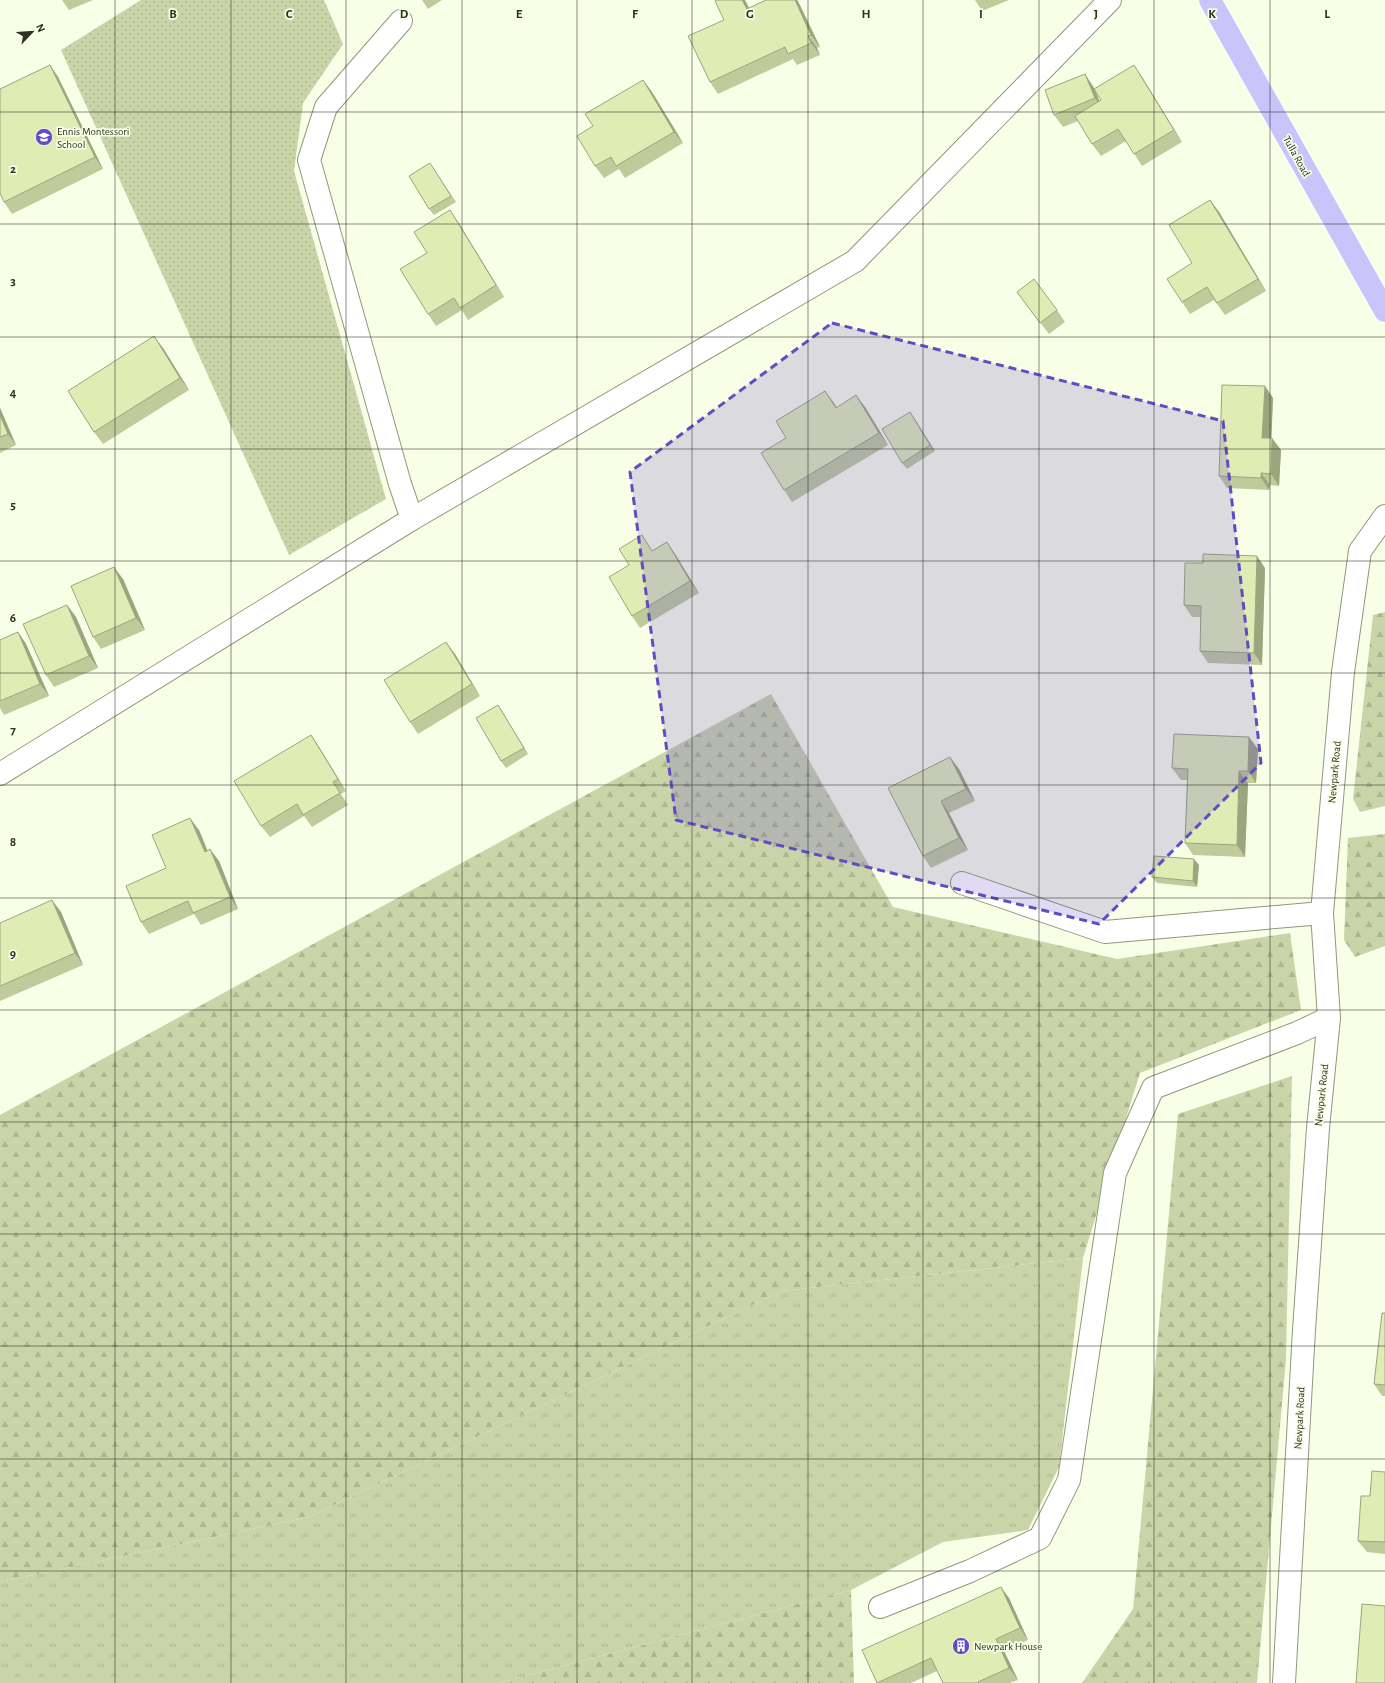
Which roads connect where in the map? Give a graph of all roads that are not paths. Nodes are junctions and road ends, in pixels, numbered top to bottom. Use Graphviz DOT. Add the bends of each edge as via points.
graph roads {
  1 [pos="1110,0"];
  2 [pos="1210,0"];
  3 [pos="401,21"];
  4 [pos="1385,312"];
  5 [pos="1385,516"];
  6 [pos="412,519"];
  7 [pos="0,774"];
  8 [pos="962,883"];
  9 [pos="1322,913"];
  10 [pos="1329,1018"];
  11 [pos="880,1607"];
  12 [pos="1284,1683"];
  1 -- 6 [label="street" via="855,261"];
  2 -- 4 [label="main road, Tulla Road"];
  3 -- 6 [label="street" via="326,107 309,160"];
  5 -- 9 [label="street, Newpark Road" via="1360,550 1343,672"];
  6 -- 7 [label="street"];
  8 -- 9 [label="street" via="1105,932"];
  9 -- 10 [label="street, Newpark Road"];
  10 -- 11 [label="street" via="1298,1033 1153,1088 1115,1173 1069,1480 1040,1538 970,1571"];
  10 -- 12 [label="street, Newpark Road" via="1304,1323"];
}
